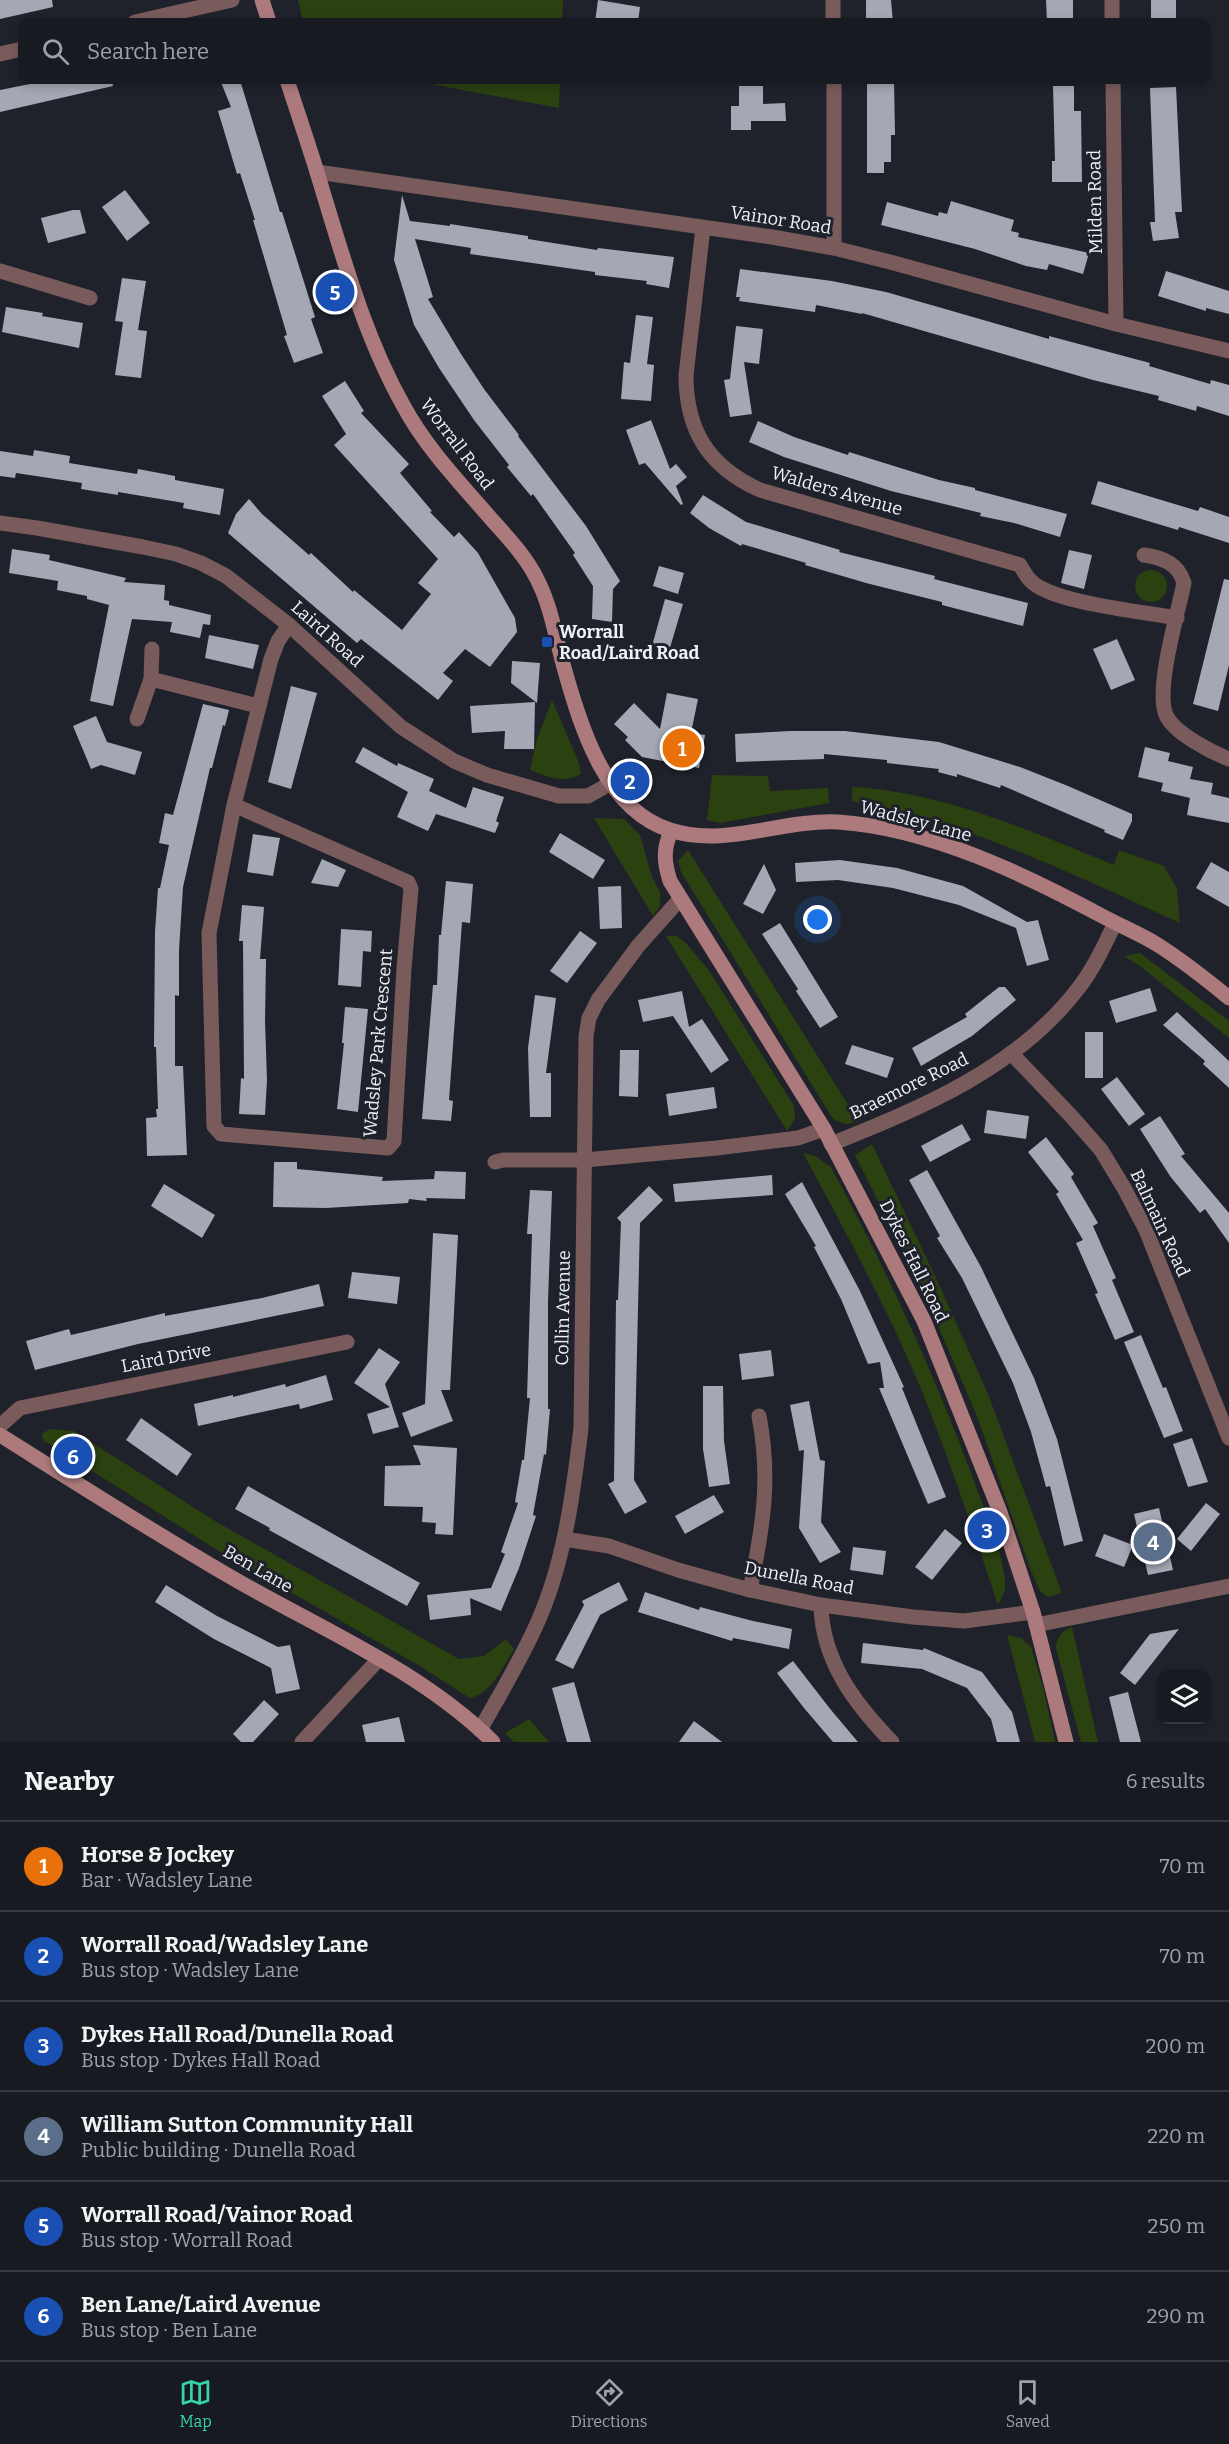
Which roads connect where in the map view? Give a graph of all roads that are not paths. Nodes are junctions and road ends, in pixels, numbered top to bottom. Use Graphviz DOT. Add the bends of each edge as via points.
graph roads {
  1 [pos="232,0"];
  2 [pos="262,0"];
  3 [pos="833,0"];
  4 [pos="1112,0"];
  5 [pos="153,18"];
  6 [pos="268,18"];
  7 [pos="833,18"];
  8 [pos="1112,18"];
  9 [pos="18,50"];
  10 [pos="0,54"];
  11 [pos="288,84"];
  12 [pos="834,84"];
  13 [pos="1113,84"];
  14 [pos="317,172"];
  15 [pos="703,228"];
  16 [pos="834,248"];
  17 [pos="0,271"];
  18 [pos="90,298"];
  19 [pos="1116,324"];
  20 [pos="1229,351"];
  21 [pos="0,523"];
  22 [pos="1144,555"];
  23 [pos="1177,618"];
  24 [pos="290,625"];
  25 [pos="152,649"];
  26 [pos="151,679"];
  27 [pos="258,706"];
  28 [pos="137,719"];
  29 [pos="1229,759"];
  30 [pos="611,783"];
  31 [pos="234,805"];
  32 [pos="671,831"];
  33 [pos="680,899"];
  34 [pos="1115,923"];
  35 [pos="1229,998"];
  36 [pos="1011,1053"];
  37 [pos="828,1137"];
  38 [pos="584,1160"];
  39 [pos="495,1162"];
  40 [pos="347,1342"];
  41 [pos="759,1416"];
  42 [pos="0,1426"];
  43 [pos="0,1435"];
  44 [pos="1229,1438"];
  45 [pos="564,1539"];
  46 [pos="1229,1586"];
  47 [pos="750,1590"];
  48 [pos="821,1605"];
  49 [pos="1034,1618"];
  50 [pos="379,1659"];
  51 [pos="480,1730"];
  52 [pos="302,1742"];
  53 [pos="493,1742"];
  54 [pos="892,1742"];
  55 [pos="1066,1742"];
  1 -- 5 [label="street"];
  2 -- 6 [label="street"];
  3 -- 7 [label="street"];
  4 -- 8 [label="street"];
  9 -- 10 [label="street"];
  11 -- 14 [label="street, Worrall Road"];
  12 -- 16 [label="street"];
  13 -- 19 [label="street, Milden Road"];
  14 -- 15 [label="street, Vainor Road"];
  14 -- 30 [label="street, Worrall Road" via="350,280 384,369 423,436 537,577 579,715"];
  15 -- 16 [label="street, Vainor Road"];
  15 -- 23 [label="street, Walders Avenue" via="686,394 696,430 716,461 729,472 760,490 1020,565 1030,580 1054,594"];
  16 -- 19 [label="street, Vainor Road"];
  17 -- 18 [label="street"];
  19 -- 20 [label="street, Vainor Road"];
  21 -- 24 [label="street, Laird Road" via="176,554 201,562 226,576"];
  22 -- 23 [label="street" via="1160,557 1181,572 1184,583"];
  23 -- 29 [label="street" via="1164,678 1167,717 1203,747"];
  24 -- 27 [label="street, Wadsley Park Crescent" via="278,640"];
  24 -- 30 [label="street, Laird Road" via="401,727 454,761 559,796 588,796"];
  25 -- 26 [label="street"];
  26 -- 27 [label="street"];
  26 -- 28 [label="street"];
  27 -- 31 [label="street, Wadsley Park Crescent"];
  30 -- 32 [label="street, Wadsley Lane" via="640,815"];
  31 -- 31 [label="street, Wadsley Park Crescent" via="408,882 411,888 394,1141 388,1148 221,1134 214,1126 209,933"];
  32 -- 33 [label="street, Dykes Hall Road" via="664,848 665,865"];
  32 -- 34 [label="street, Wadsley Lane" via="743,834 834,822 871,826 950,847 1054,891"];
  33 -- 37 [label="street, Dykes Hall Road"];
  33 -- 38 [label="street, Collin Avenue" via="638,946 589,1018"];
  34 -- 35 [label="street, Wadsley Lane" via="1192,968"];
  34 -- 36 [label="street, Braemore Road" via="1077,990 1048,1023"];
  36 -- 37 [label="street, Braemore Road" via="956,1089 905,1113"];
  36 -- 44 [label="street, Balmain Road" via="1101,1150 1124,1188 1146,1230"];
  37 -- 38 [label="street, Braemore Road"];
  37 -- 49 [label="street, Dykes Hall Road" via="924,1321 1000,1512"];
  38 -- 39 [label="street, Braemore Road"];
  38 -- 45 [label="street, Collin Avenue" via="581,1428"];
  40 -- 42 [label="street, Laird Drive" via="20,1408"];
  41 -- 47 [label="street" via="766,1492"];
  43 -- 50 [label="street, Ben Lane" via="237,1580"];
  45 -- 47 [label="street, Dunella Road" via="609,1546"];
  45 -- 51 [label="street, Collin Avenue" via="535,1628"];
  46 -- 49 [label="street, Dunella Road"];
  47 -- 48 [label="street, Dunella Road"];
  48 -- 49 [label="street, Dunella Road" via="964,1621"];
  48 -- 54 [label="street" via="824,1638 838,1674"];
  49 -- 55 [label="street, Dykes Hall Road"];
  50 -- 51 [label="street, Ben Lane"];
  50 -- 52 [label="street"];
  51 -- 53 [label="street, Ben Lane"];
}
